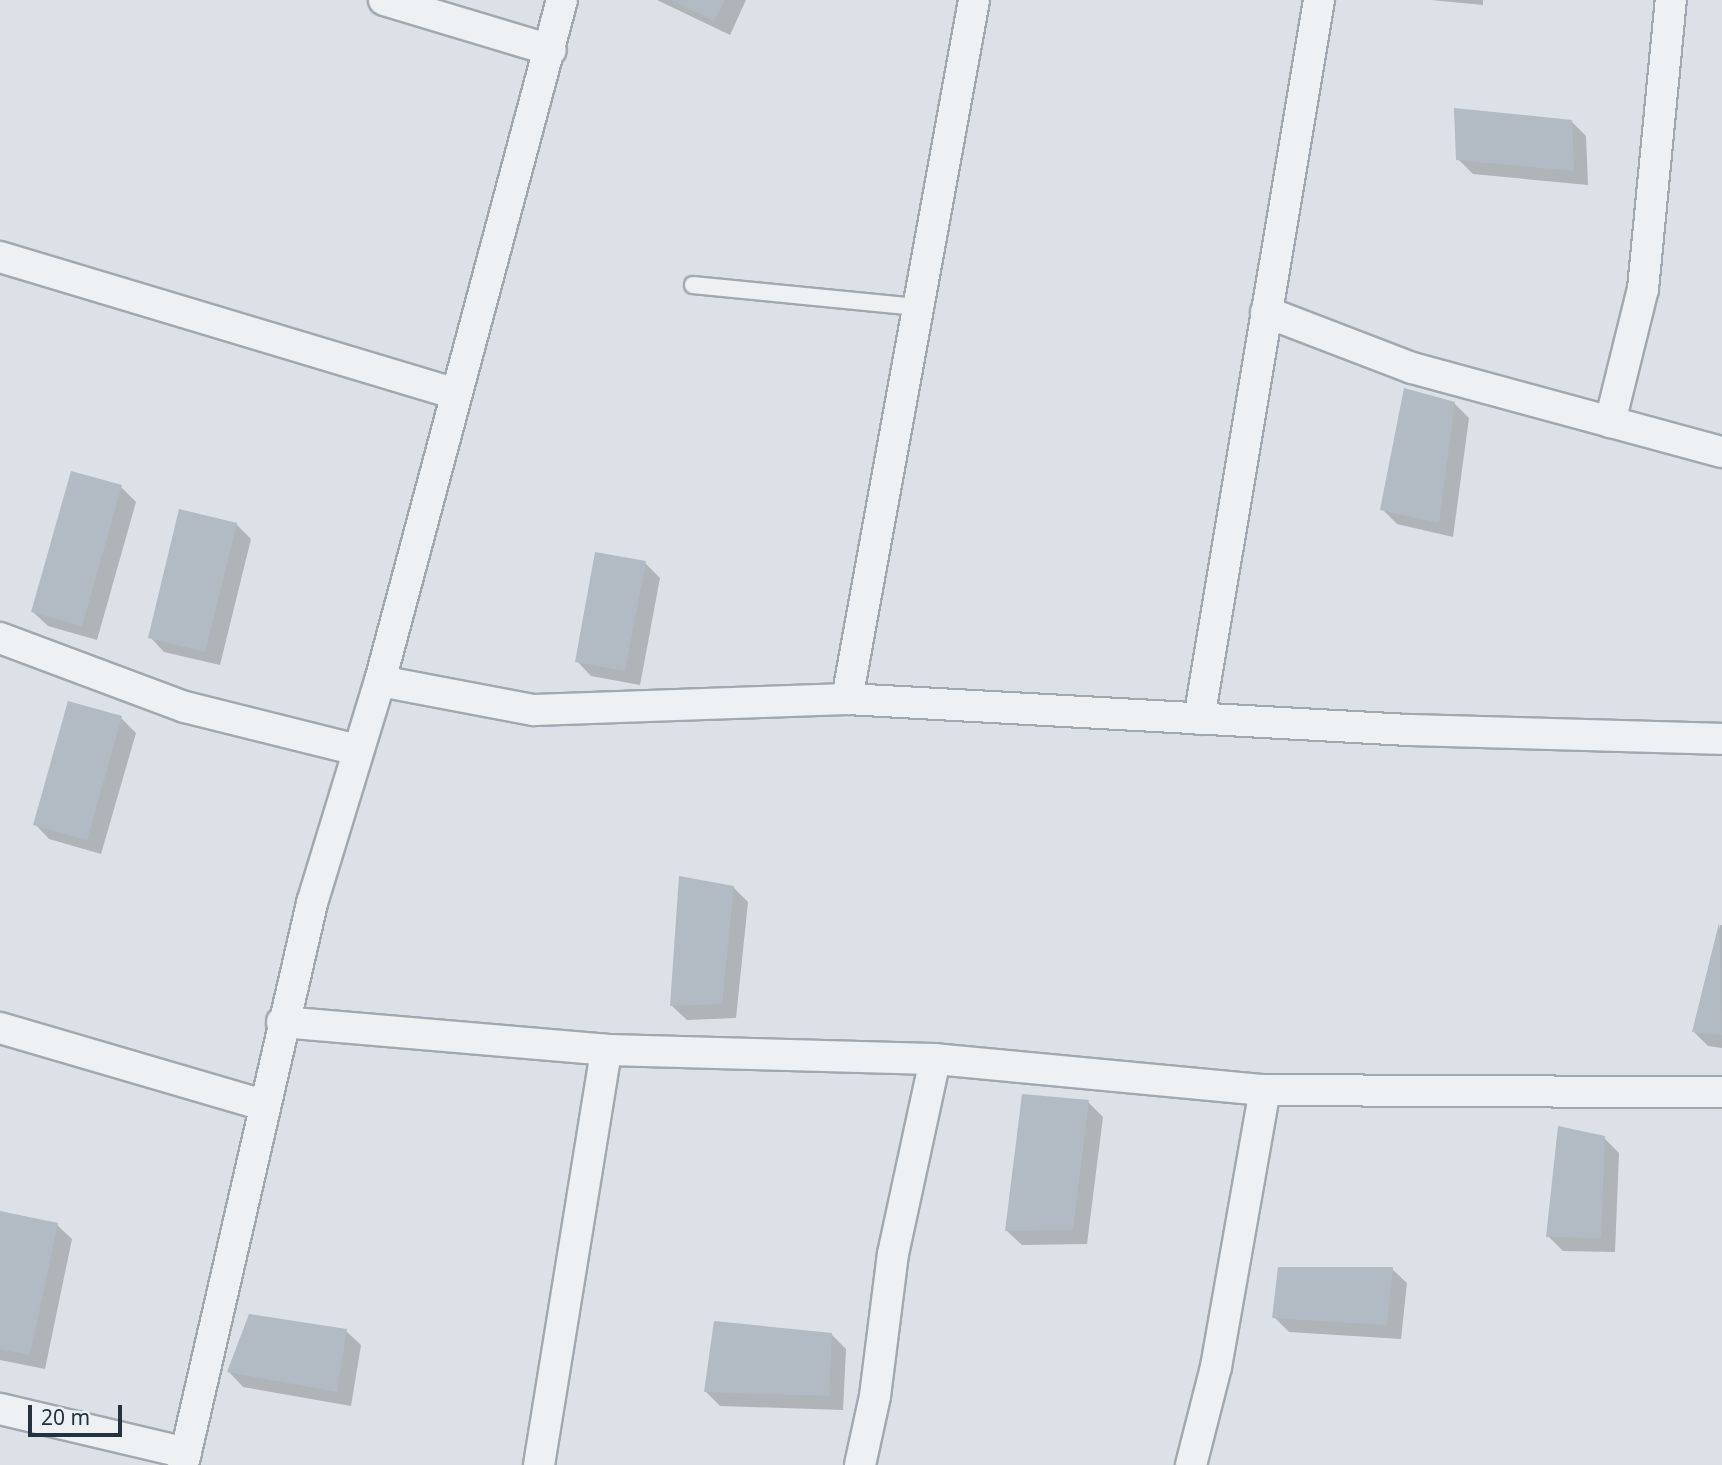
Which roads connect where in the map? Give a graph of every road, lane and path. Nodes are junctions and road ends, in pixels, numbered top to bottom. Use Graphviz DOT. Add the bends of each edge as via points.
graph roads {
  1 [pos="384,0"];
  2 [pos="562,0"];
  3 [pos="974,0"];
  4 [pos="1319,0"];
  5 [pos="1671,0"];
  6 [pos="551,50"];
  7 [pos="0,257"];
  8 [pos="693,285"];
  9 [pos="919,307"];
  10 [pos="1266,312"];
  11 [pos="454,393"];
  12 [pos="1610,422"];
  13 [pos="1722,452"];
  14 [pos="0,638"];
  15 [pos="380,681"];
  16 [pos="847,699"];
  17 [pos="1199,719"];
  18 [pos="1722,739"];
  19 [pos="358,750"];
  20 [pos="282,1022"];
  21 [pos="0,1028"];
  22 [pos="606,1050"];
  23 [pos="935,1059"];
  24 [pos="1265,1090"];
  25 [pos="1722,1092"];
  26 [pos="263,1105"];
  27 [pos="0,1409"];
  28 [pos="184,1459"];
  29 [pos="540,1465"];
  30 [pos="860,1465"];
  31 [pos="1191,1465"];
  1 -- 6 [label="street"];
  2 -- 6 [label="street"];
  3 -- 9 [label="street"];
  4 -- 10 [label="street"];
  5 -- 12 [label="street" via="1643,289"];
  6 -- 11 [label="street"];
  7 -- 11 [label="street"];
  8 -- 9 [label="lane"];
  9 -- 16 [label="street"];
  10 -- 12 [label="street" via="1412,368"];
  10 -- 17 [label="street"];
  11 -- 15 [label="street"];
  12 -- 13 [label="street"];
  14 -- 19 [label="street" via="185,707"];
  15 -- 16 [label="street" via="534,710"];
  15 -- 19 [label="street"];
  16 -- 17 [label="street"];
  17 -- 18 [label="street"];
  19 -- 20 [label="street"];
  20 -- 22 [label="street"];
  20 -- 26 [label="street"];
  21 -- 26 [label="street"];
  22 -- 23 [label="street"];
  22 -- 29 [label="street"];
  23 -- 24 [label="street"];
  23 -- 30 [label="street" via="893,1254 875,1396"];
  24 -- 25 [label="street"];
  24 -- 31 [label="street" via="1216,1367"];
  26 -- 28 [label="street"];
  27 -- 28 [label="street"];
}
